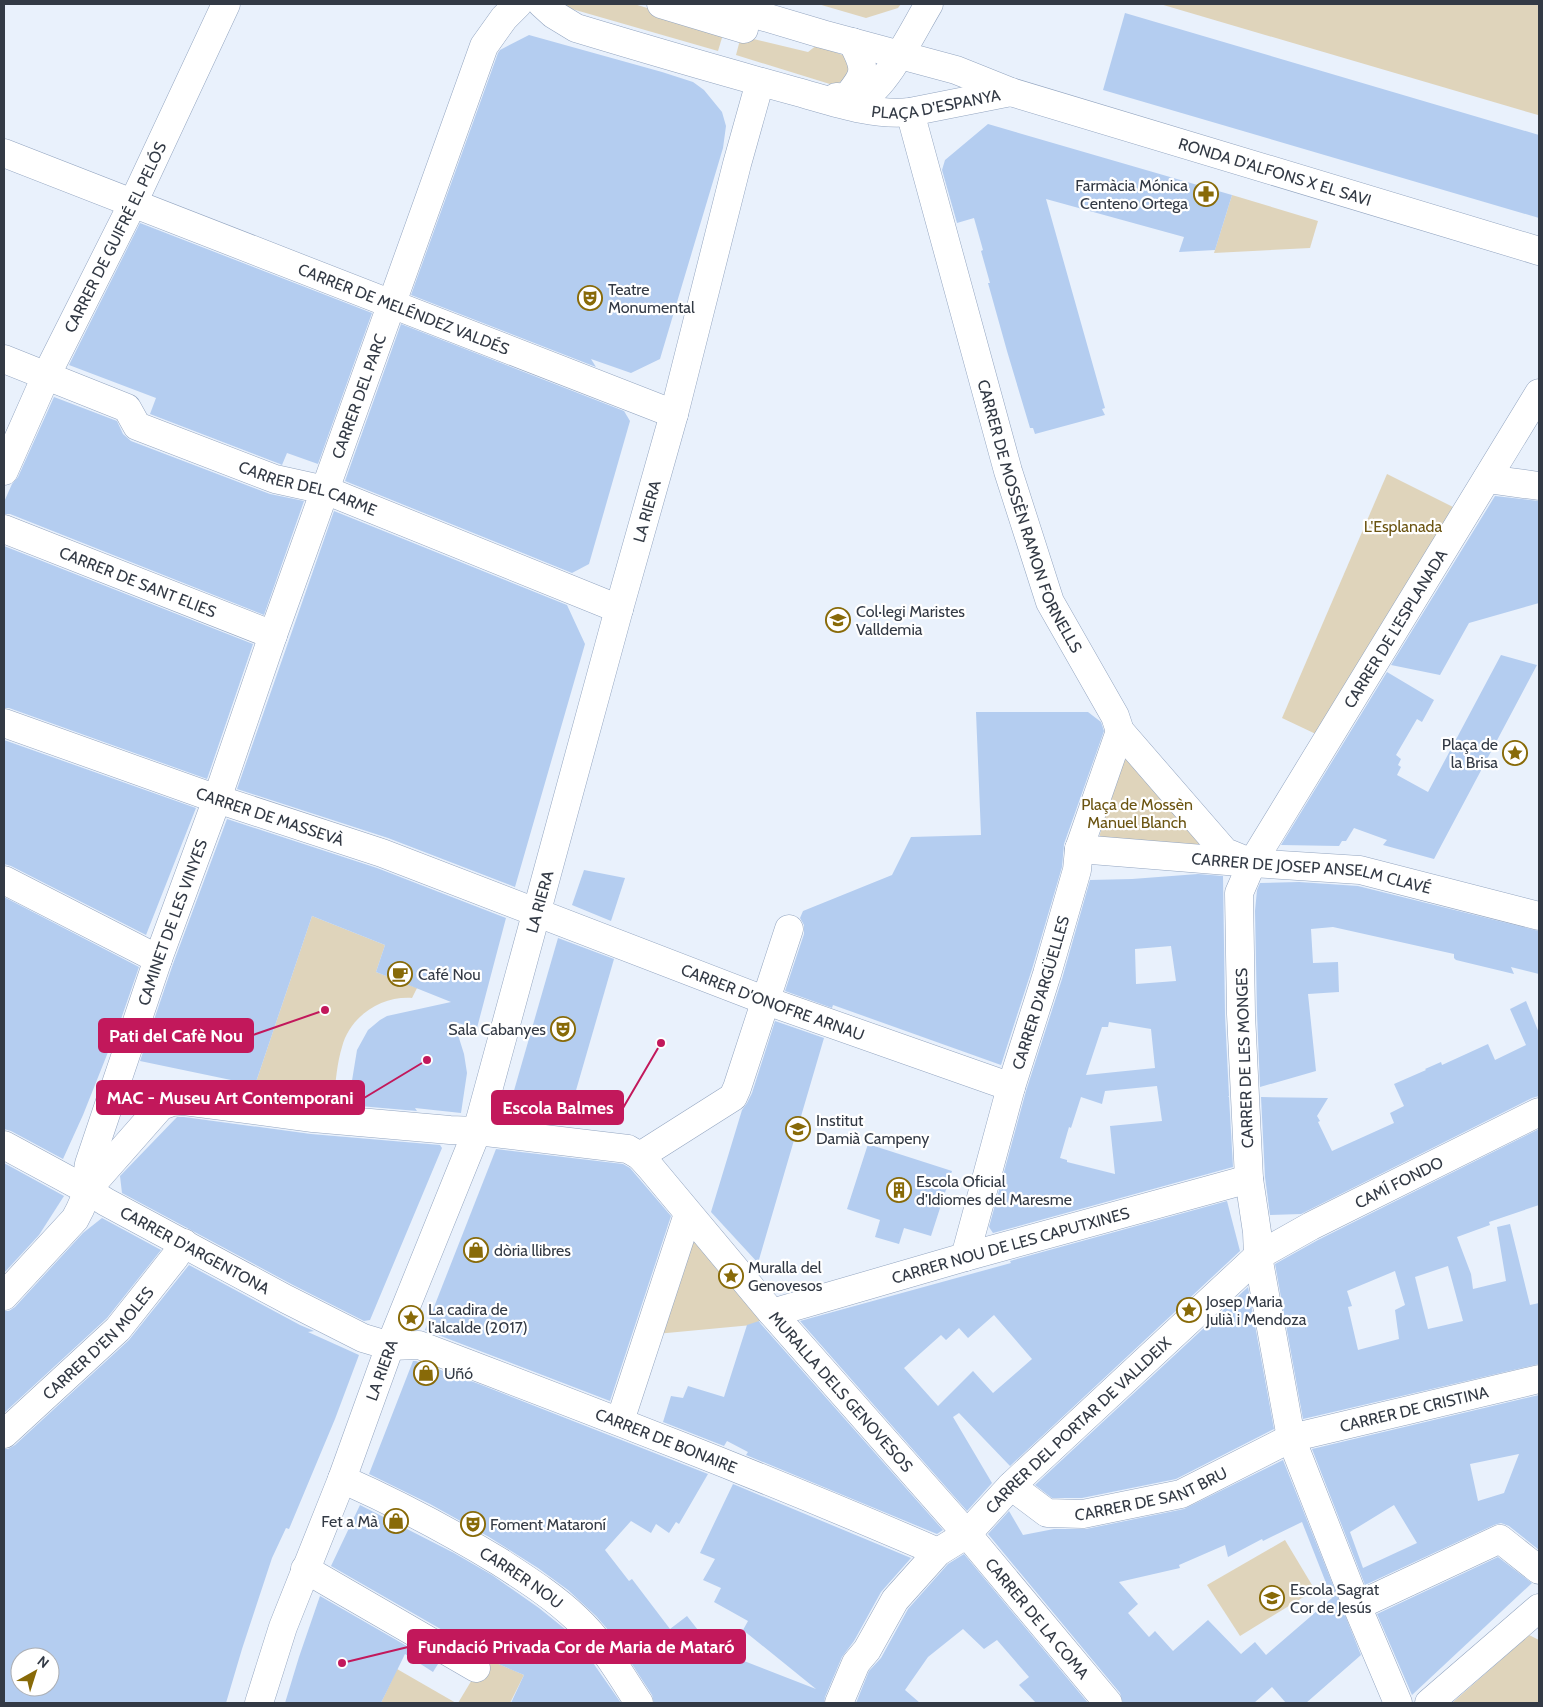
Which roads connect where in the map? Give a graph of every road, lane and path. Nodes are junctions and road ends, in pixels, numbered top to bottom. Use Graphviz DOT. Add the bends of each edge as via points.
graph roads {
  1 [pos="226,4"];
  2 [pos="518,4"];
  3 [pos="542,4"];
  4 [pos="661,4"];
  5 [pos="721,4"];
  6 [pos="929,4"];
  7 [pos="822,34"];
  8 [pos="852,42"];
  9 [pos="900,55"];
  10 [pos="760,82"];
  11 [pos="1011,92"];
  12 [pos="804,94"];
  13 [pos="846,98"];
  14 [pos="910,112"];
  15 [pos="4,153"];
  16 [pos="133,203"];
  17 [pos="1539,250"];
  18 [pos="390,304"];
  19 [pos="4,359"];
  20 [pos="46,376"];
  21 [pos="1539,393"];
  22 [pos="674,414"];
  23 [pos="4,471"];
  24 [pos="1487,479"];
  25 [pos="1539,486"];
  26 [pos="325,490"];
  27 [pos="4,529"];
  28 [pos="619,609"];
  29 [pos="273,634"];
  30 [pos="4,723"];
  31 [pos="1120,731"];
  32 [pos="217,799"];
  33 [pos="1079,849"];
  34 [pos="1252,863"];
  35 [pos="4,880"];
  36 [pos="536,912"];
  37 [pos="1539,916"];
  38 [pos="789,929"];
  39 [pos="158,959"];
  40 [pos="764,1000"];
  41 [pos="1011,1087"];
  42 [pos="1539,1112"];
  43 [pos="477,1131"];
  44 [pos="4,1144"];
  45 [pos="640,1156"];
  46 [pos="1250,1179"];
  47 [pos="87,1190"];
  48 [pos="688,1214"];
  49 [pos="184,1243"];
  50 [pos="1258,1256"];
  51 [pos="965,1257"];
  52 [pos="4,1296"];
  53 [pos="772,1313"];
  54 [pos="390,1346"];
  55 [pos="1539,1379"];
  56 [pos="620,1422"];
  57 [pos="4,1434"];
  58 [pos="1290,1438"];
  59 [pos="342,1479"];
  60 [pos="1011,1486"];
  61 [pos="967,1534"];
  62 [pos="938,1552"];
  63 [pos="305,1569"];
  64 [pos="1539,1570"];
  65 [pos="1357,1606"];
  66 [pos="1539,1608"];
  67 [pos="476,1668"];
  68 [pos="260,1703"];
  69 [pos="639,1703"];
  70 [pos="839,1703"];
  71 [pos="1108,1703"];
  72 [pos="1398,1703"];
  73 [pos="1429,1703"];
  1 -- 16 [label="street, CARRER DE GUIFRÉ EL PELÓS"];
  2 -- 18 [label="street, CARRER DEL PARC" via="484,46"];
  3 -- 10 [label="street, PLAÇA D'ESPANYA" via="576,28"];
  4 -- 7 [label="street, PLAÇA D'ESPANYA" via="771,35 799,38"];
  5 -- 7 [label="street, PLAÇA D'ESPANYA"];
  6 -- 9 [label="street"];
  7 -- 8 [label="street, PLAÇA D'ESPANYA"];
  8 -- 9 [label="street, PLAÇA D'ESPANYA"];
  8 -- 13 [label="street, PLAÇA D'ESPANYA" via="862,61 863,72"];
  9 -- 11 [label="street, PLAÇA D'ESPANYA" via="956,70"];
  9 -- 13 [label="street, PLAÇA D'ESPANYA" via="876,88 863,96"];
  10 -- 12 [label="street, PLAÇA D'ESPANYA"];
  10 -- 22 [label="street, LA RIERA"];
  11 -- 14 [label="street, PLAÇA D'ESPANYA"];
  11 -- 17 [label="street, RONDA D'ALFONS X EL SAVI"];
  12 -- 13 [label="street, PLAÇA D'ESPANYA"];
  12 -- 14 [label="street, PLAÇA D'ESPANYA" via="872,111"];
  14 -- 31 [label="street, CARRER DE MOSSÈN RAMON FORNELLS" via="1008,471 1050,602 1115,716"];
  15 -- 16 [label="street, CARRER DE MELÉNDEZ VALDÉS"];
  16 -- 18 [label="street, CARRER DE MELÉNDEZ VALDÉS"];
  16 -- 20 [label="street, CARRER DE GUIFRÉ EL PELÓS"];
  18 -- 22 [label="street, CARRER DE MELÉNDEZ VALDÉS"];
  18 -- 26 [label="street, CARRER DEL PARC"];
  19 -- 20 [label="street, CARRER DEL CARME"];
  20 -- 23 [label="street, CARRER DE GUIFRÉ EL PELÓS"];
  20 -- 26 [label="street, CARRER DEL CARME" via="126,408 137,426 275,479"];
  21 -- 24 [label="street, CARRER DE L'ESPLANADA"];
  22 -- 28 [label="street, LA RIERA"];
  24 -- 25 [label="street"];
  24 -- 34 [label="street, CARRER DE L'ESPLANADA"];
  26 -- 28 [label="street, CARRER DEL CARME"];
  26 -- 29 [label="street, CARRER DEL PARC"];
  27 -- 29 [label="street, CARRER DE SANT ELIES"];
  28 -- 36 [label="street, LA RIERA"];
  29 -- 32 [label="street, CARRER DEL PARC"];
  30 -- 32 [label="street, CARRER DE MASSEVÀ"];
  31 -- 33 [label="street, CARRER D'ARGÜELLES"];
  31 -- 34 [label="street, CARRER DE MOSSÈN RAMON FORNELLS" via="1224,852"];
  32 -- 36 [label="street, CARRER DE MASSEVÀ" via="382,854"];
  32 -- 39 [label="street, CAMINET DE LES VINYES"];
  33 -- 34 [label="street, CARRER DE JOSEP ANSELM CLAVÉ"];
  33 -- 41 [label="street, CARRER D'ARGÜELLES" via="1072,889"];
  34 -- 37 [label="street, CARRER DE JOSEP ANSELM CLAVÉ" via="1360,870"];
  34 -- 46 [label="street, CARRER DE LES MONGES" via="1239,893 1241,1014"];
  35 -- 39 [label="street"];
  36 -- 40 [label="street, CARRER D'ONOFRE ARNAU"];
  36 -- 43 [label="street, LA RIERA"];
  38 -- 40 [label="street"];
  39 -- 47 [label="street, CAMINET DE LES VINYES" via="89,1164"];
  40 -- 41 [label="street, CARRER D'ONOFRE ARNAU"];
  40 -- 45 [label="street" via="732,1097"];
  41 -- 51 [label="street, CARRER D'ARGÜELLES"];
  42 -- 50 [label="street, CAMÍ FONDO" via="1311,1226"];
  43 -- 45 [label="street" via="628,1149"];
  43 -- 47 [label="street" via="313,1118 172,1102 161,1106"];
  43 -- 54 [label="street, LA RIERA"];
  44 -- 47 [label="street, CARRER D'ARGENTONA"];
  45 -- 48 [label="street, MURALLA DELS GENOVESOS"];
  46 -- 50 [label="street, CARRER DE LES MONGES"];
  46 -- 51 [label="street, CARRER NOU DE LES CAPUTXINES"];
  47 -- 49 [label="street, CARRER D'ARGENTONA"];
  47 -- 52 [label="street" via="75,1219"];
  48 -- 53 [label="street, MURALLA DELS GENOVESOS"];
  48 -- 56 [label="street"];
  49 -- 54 [label="street, CARRER D'ARGENTONA" via="355,1334"];
  49 -- 57 [label="street, CARRER D'EN MOLES" via="118,1329"];
  50 -- 58 [label="street, CARRER DE LES MONGES"];
  50 -- 60 [label="street, CARRER DEL PORTAR DE VALLDEIX"];
  51 -- 53 [label="street, CARRER NOU DE LES CAPUTXINES"];
  53 -- 61 [label="street, MURALLA DELS GENOVESOS"];
  54 -- 56 [label="street, CARRER DE BONAIRE" via="419,1345"];
  54 -- 59 [label="street, LA RIERA"];
  55 -- 58 [label="street, CARRER DE CRISTINA"];
  56 -- 62 [label="street, CARRER DE BONAIRE"];
  58 -- 60 [label="street, CARRER DE SANT BRU" via="1181,1494 1083,1514 1048,1513"];
  58 -- 65 [label="street, CARRER DE LES MONGES"];
  59 -- 63 [label="street, LA RIERA"];
  59 -- 69 [label="street, CARRER NOU" via="481,1550 549,1594 593,1635"];
  60 -- 61 [label="street, CARRER DEL PORTAR DE VALLDEIX"];
  61 -- 62 [label="street, CARRER DEL PORTAR DE VALLDEIX"];
  61 -- 71 [label="street, CARRER DE LA COMA"];
  62 -- 70 [label="street, CARRER DEL PORTAR DE VALLDEIX" via="894,1600 856,1663"];
  63 -- 67 [label="street"];
  63 -- 68 [label="street, LA RIERA"];
  64 -- 65 [label="street" via="1500,1539"];
  65 -- 72 [label="street, CARRER DE LES MONGES"];
  66 -- 73 [label="street"];
}
